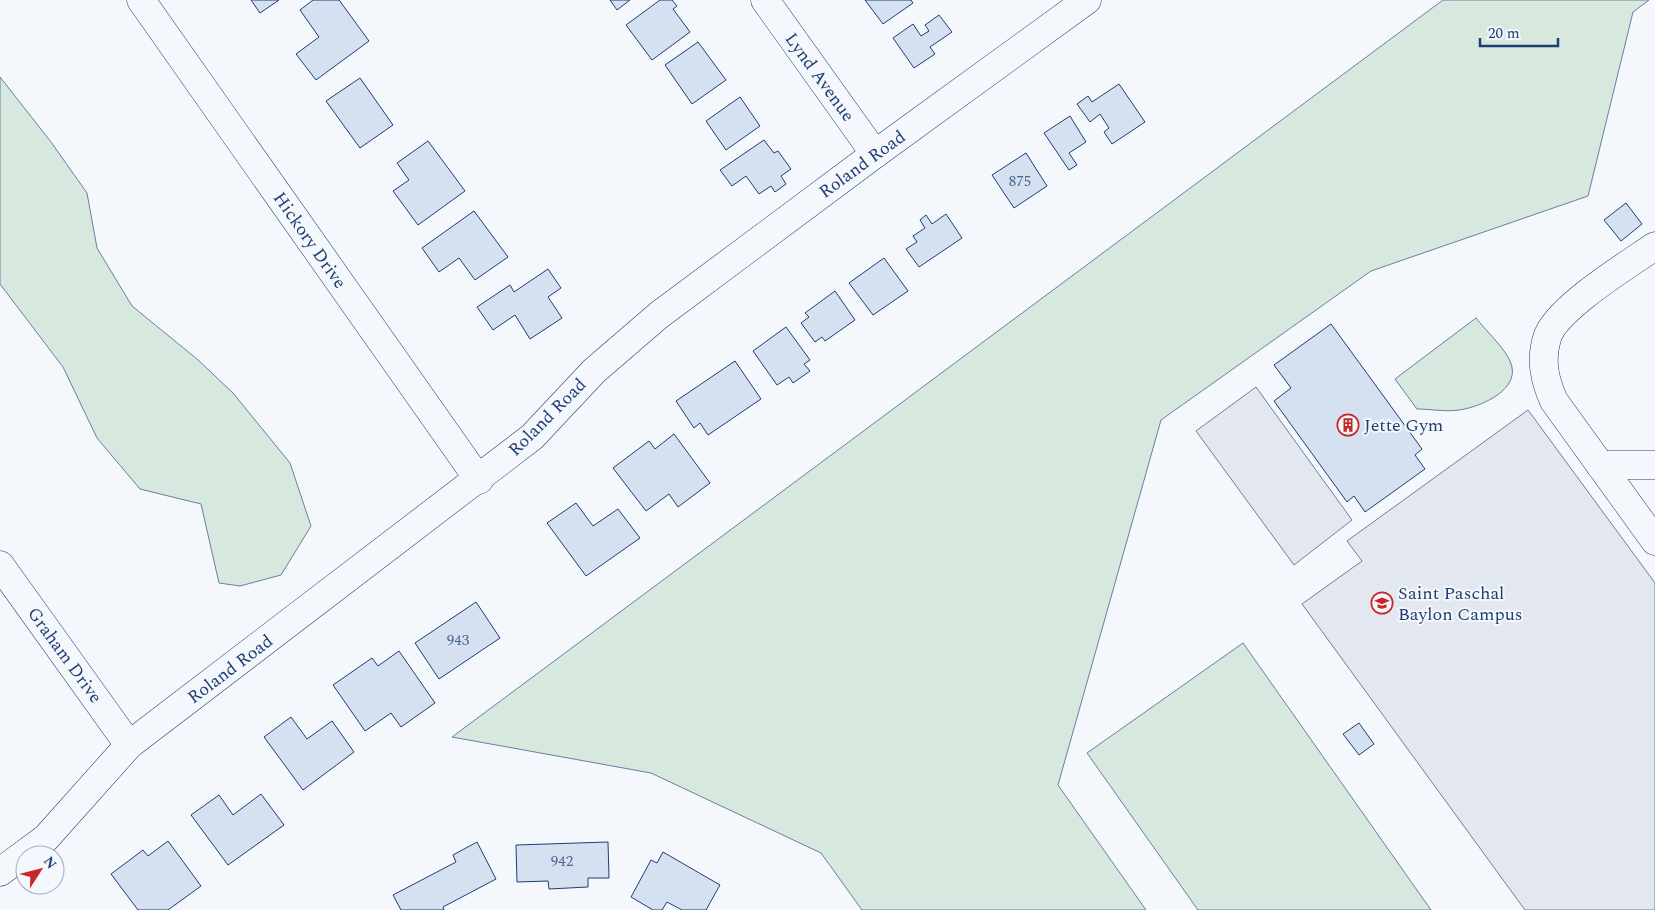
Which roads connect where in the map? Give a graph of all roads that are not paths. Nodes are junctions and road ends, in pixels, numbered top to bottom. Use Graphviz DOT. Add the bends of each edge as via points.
graph roads {
  1 [pos="141,0"];
  2 [pos="765,0"];
  3 [pos="1087,0"];
  4 [pos="875,154"];
  5 [pos="1655,246"];
  6 [pos="1625,469"];
  7 [pos="479,480"];
  8 [pos="1655,541"];
  9 [pos="0,565"];
  10 [pos="129,745"];
  11 [pos="0,872"];
  1 -- 7 [label="street, Hickory Drive"];
  2 -- 4 [label="street, Lynd Avenue"];
  3 -- 4 [label="street, Roland Road"];
  4 -- 7 [label="street, Roland Road" via="659,315 594,371 532,437"];
  5 -- 6 [label="street" via="1560,318 1547,336 1544,356 1545,380 1554,402"];
  6 -- 8 [label="street"];
  7 -- 10 [label="street, Roland Road"];
  9 -- 10 [label="street, Graham Drive"];
  10 -- 11 [label="street, Roland Road" via="46,838"];
}
